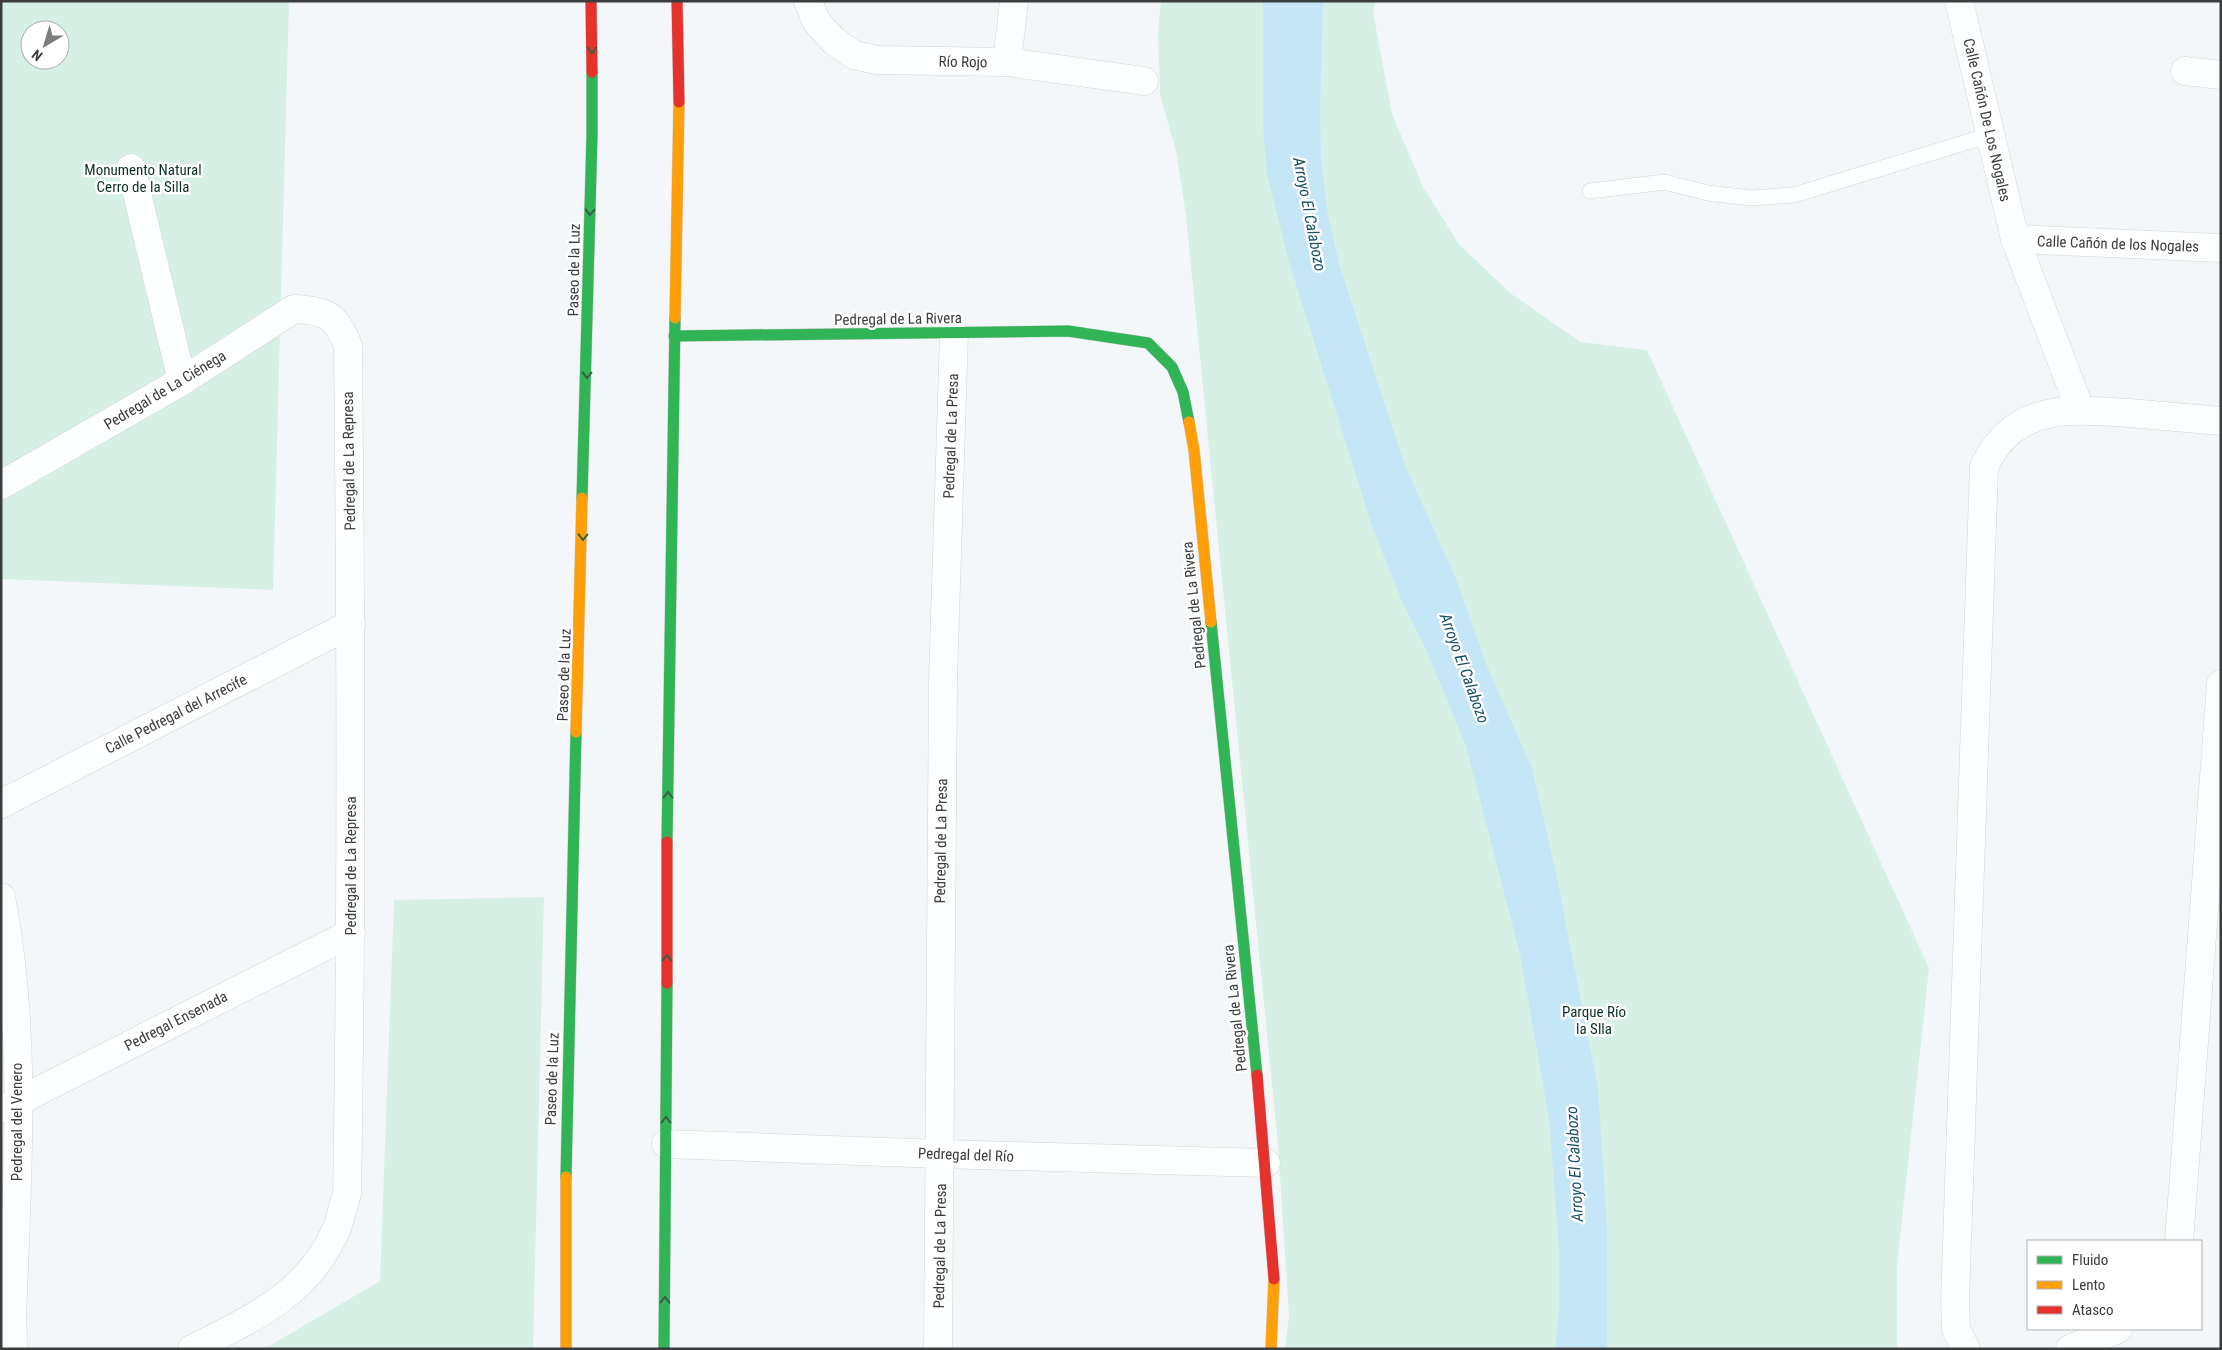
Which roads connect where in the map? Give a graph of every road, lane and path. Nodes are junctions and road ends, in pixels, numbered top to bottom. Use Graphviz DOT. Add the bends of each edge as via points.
graph roads {
  1 [pos="591,1"];
  2 [pos="677,1"];
  3 [pos="808,1"];
  4 [pos="1014,1"];
  5 [pos="1959,1"];
  6 [pos="1007,62"];
  7 [pos="2185,71"];
  8 [pos="2221,74"];
  9 [pos="1144,81"];
  10 [pos="1990,135"];
  11 [pos="131,168"];
  12 [pos="1590,191"];
  13 [pos="2016,240"];
  14 [pos="2221,248"];
  15 [pos="330,315"];
  16 [pos="954,334"];
  17 [pos="674,336"];
  18 [pos="182,382"];
  19 [pos="2080,409"];
  20 [pos="2221,421"];
  21 [pos="1,485"];
  22 [pos="350,624"];
  23 [pos="2221,684"];
  24 [pos="1,804"];
  25 [pos="1,897"];
  26 [pos="351,933"];
  27 [pos="10,1105"];
  28 [pos="666,1144"];
  29 [pos="941,1154"];
  30 [pos="1266,1163"];
  31 [pos="2179,1240"];
  32 [pos="2116,1330"];
  33 [pos="14,1349"];
  34 [pos="192,1349"];
  35 [pos="566,1349"];
  36 [pos="664,1349"];
  37 [pos="938,1349"];
  38 [pos="1271,1349"];
  39 [pos="1966,1349"];
  40 [pos="2070,1349"];
  1 -- 35 [label="street, Paseo de la Luz, one-way" via="592,165 566,1128"];
  2 -- 17 [label="street" via="679,92"];
  3 -- 6 [label="street, Río Rojo" via="816,22 832,40 854,55 877,60"];
  4 -- 6 [label="street"];
  5 -- 10 [label="street, Calle Cañón De Los Nogales"];
  6 -- 9 [label="street, Río Rojo"];
  7 -- 8 [label="street"];
  10 -- 12 [label="lane" via="1794,195 1751,198 1708,193 1665,182"];
  10 -- 13 [label="street, Calle Cañón De Los Nogales"];
  11 -- 18 [label="street"];
  13 -- 14 [label="street, Calle Cañón de los Nogales"];
  13 -- 19 [label="street, Calle Cañón De Los Nogales"];
  15 -- 18 [label="street, Pedregal de La Ciénega" via="294,309"];
  15 -- 22 [label="street, Pedregal de La Represa" via="342,330 348,346"];
  16 -- 17 [label="street, Pedregal de La Rivera"];
  16 -- 29 [label="street, Pedregal de La Presa" via="943,698"];
  16 -- 30 [label="street, Pedregal de La Rivera" via="1068,331 1148,343 1172,367 1183,392 1194,450"];
  28 -- 17 [label="street, one-way"];
  18 -- 21 [label="street, Pedregal de La Ciénega"];
  19 -- 20 [label="street"];
  19 -- 39 [label="street" via="2050,412 2009,432 1991,453 1982,479 1955,1300 1956,1329"];
  22 -- 24 [label="street, Calle Pedregal del Arrecife"];
  22 -- 26 [label="street, Pedregal de La Represa"];
  23 -- 31 [label="street"];
  25 -- 27 [label="street, Pedregal del Venero" via="16,1019"];
  26 -- 27 [label="street, Pedregal Ensenada"];
  26 -- 34 [label="street, Pedregal de La Represa" via="347,1194 337,1227 320,1258 294,1289 263,1313"];
  27 -- 33 [label="street, Pedregal del Venero"];
  28 -- 29 [label="street, Pedregal del Río"];
  36 -- 28 [label="street, one-way"];
  29 -- 30 [label="street, Pedregal del Río"];
  29 -- 37 [label="street, Pedregal de La Presa"];
  30 -- 38 [label="street, Pedregal de La Rivera" via="1274,1283"];
  32 -- 40 [label="street"];
}
